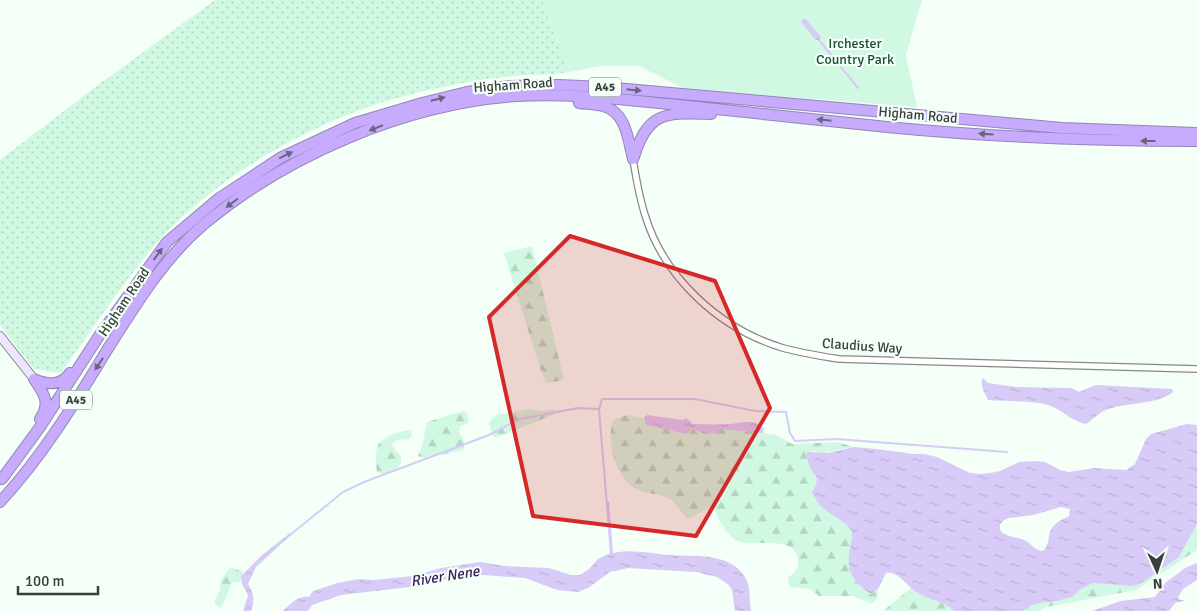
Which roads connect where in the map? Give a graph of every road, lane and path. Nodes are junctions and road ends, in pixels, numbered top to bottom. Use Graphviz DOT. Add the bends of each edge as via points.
graph roads {
  1 [pos="491,99"];
  2 [pos="769,114"];
  3 [pos="1197,132"];
  4 [pos="1197,141"];
  5 [pos="633,159"];
  6 [pos="0,336"];
  7 [pos="99,336"];
  8 [pos="1197,369"];
  9 [pos="34,379"];
  10 [pos="1,480"];
  11 [pos="0,502"];
  1 -- 2 [label="highway, Higham Road / A45" via="549,95"];
  1 -- 5 [label="highway" via="604,106 616,113 626,128"];
  1 -- 11 [label="highway, Higham Road / A45, one-way" via="455,104 388,123 320,151 257,185 201,227 143,292 59,426 22,478"];
  4 -- 2 [label="highway, Higham Road / A45, one-way" via="1017,136"];
  2 -- 5 [label="highway" via="670,114 646,129"];
  7 -- 3 [label="highway, Higham Road / A45, one-way" via="166,242 218,199 280,158 355,124 467,92 510,86 595,86 1062,128"];
  5 -- 8 [label="street, Claudius Way" via="645,216 660,250 681,280 724,320 775,345 839,359"];
  6 -- 9 [label="street"];
  7 -- 9 [label="highway" via="63,380 49,384"];
  7 -- 10 [label="highway, Higham Road / A45"];
  9 -- 10 [label="highway" via="44,394 45,410"];
}
